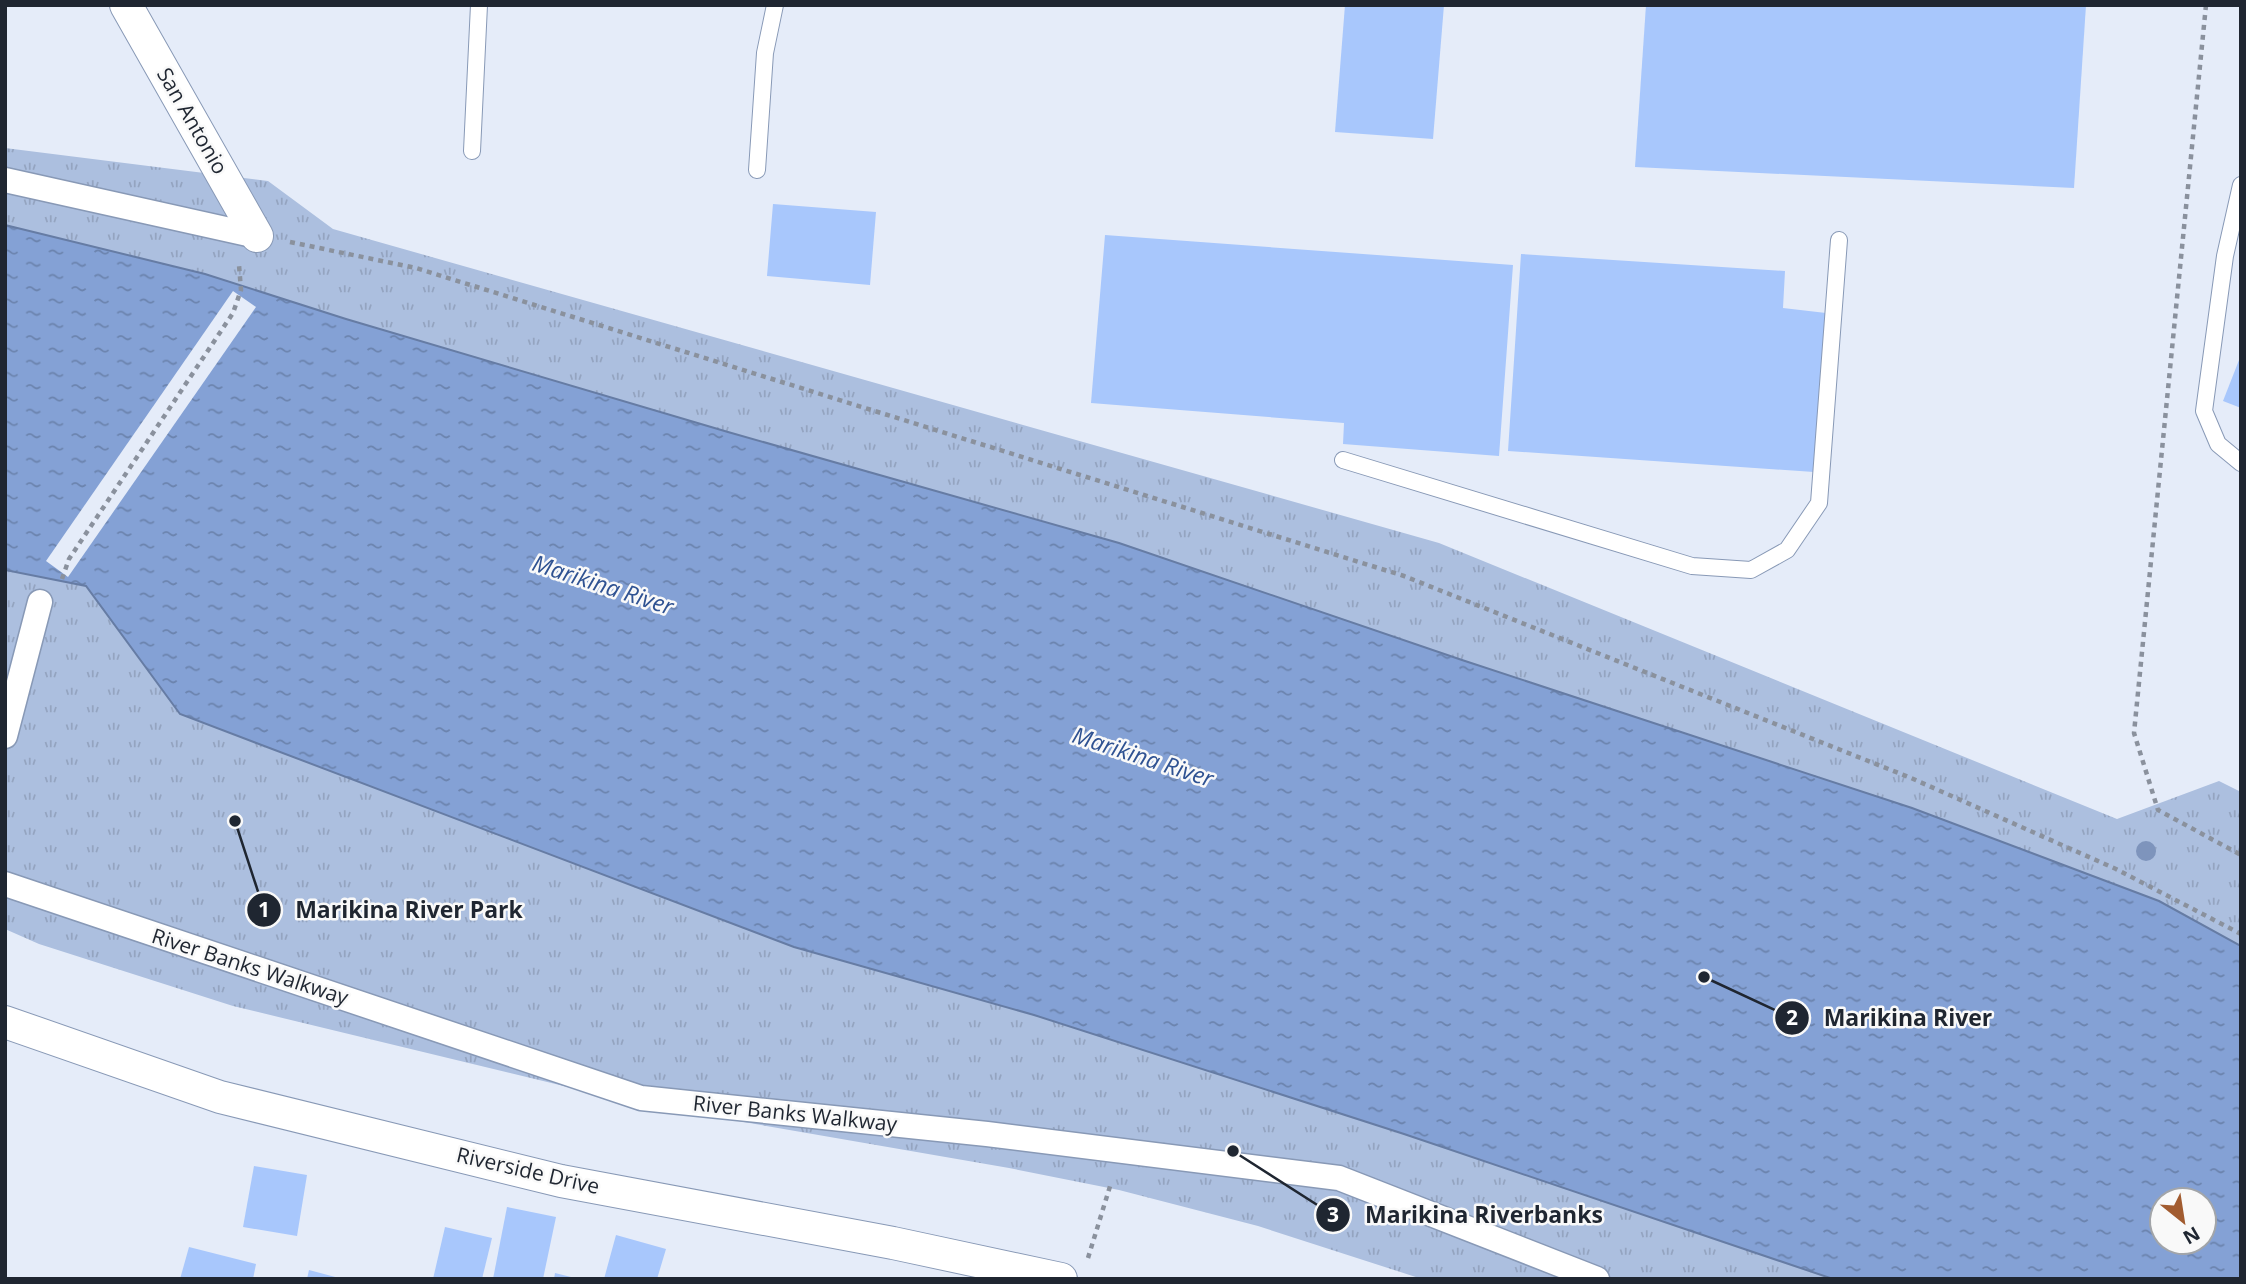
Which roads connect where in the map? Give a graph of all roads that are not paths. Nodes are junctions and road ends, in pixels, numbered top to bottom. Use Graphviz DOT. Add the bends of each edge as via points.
graph roads {
  1 [pos="126,5"];
  2 [pos="479,5"];
  3 [pos="775,5"];
  4 [pos="472,151"];
  5 [pos="757,170"];
  6 [pos="5,180"];
  7 [pos="2241,185"];
  8 [pos="2236,219"];
  9 [pos="257,236"];
  10 [pos="1839,240"];
  11 [pos="1343,460"];
  12 [pos="2241,463"];
  13 [pos="40,602"];
  14 [pos="5,736"];
  15 [pos="5,884"];
  16 [pos="5,1022"];
  17 [pos="1073,1272"];
  18 [pos="1597,1279"];
  1 -- 9 [label="street, San Antonio"];
  2 -- 4 [label="lane"];
  3 -- 5 [label="lane" via="765,53"];
  6 -- 9 [label="street"];
  7 -- 8 [label="lane"];
  8 -- 12 [label="lane" via="2204,411 2218,444"];
  10 -- 11 [label="lane" via="1819,503 1787,550 1751,570 1692,566"];
  13 -- 14 [label="street"];
  15 -- 18 [label="street, River Banks Walkway" via="641,1098 987,1134 1339,1178"];
  16 -- 17 [label="street, Riverside Drive" via="220,1097 548,1177 893,1243"];
}
